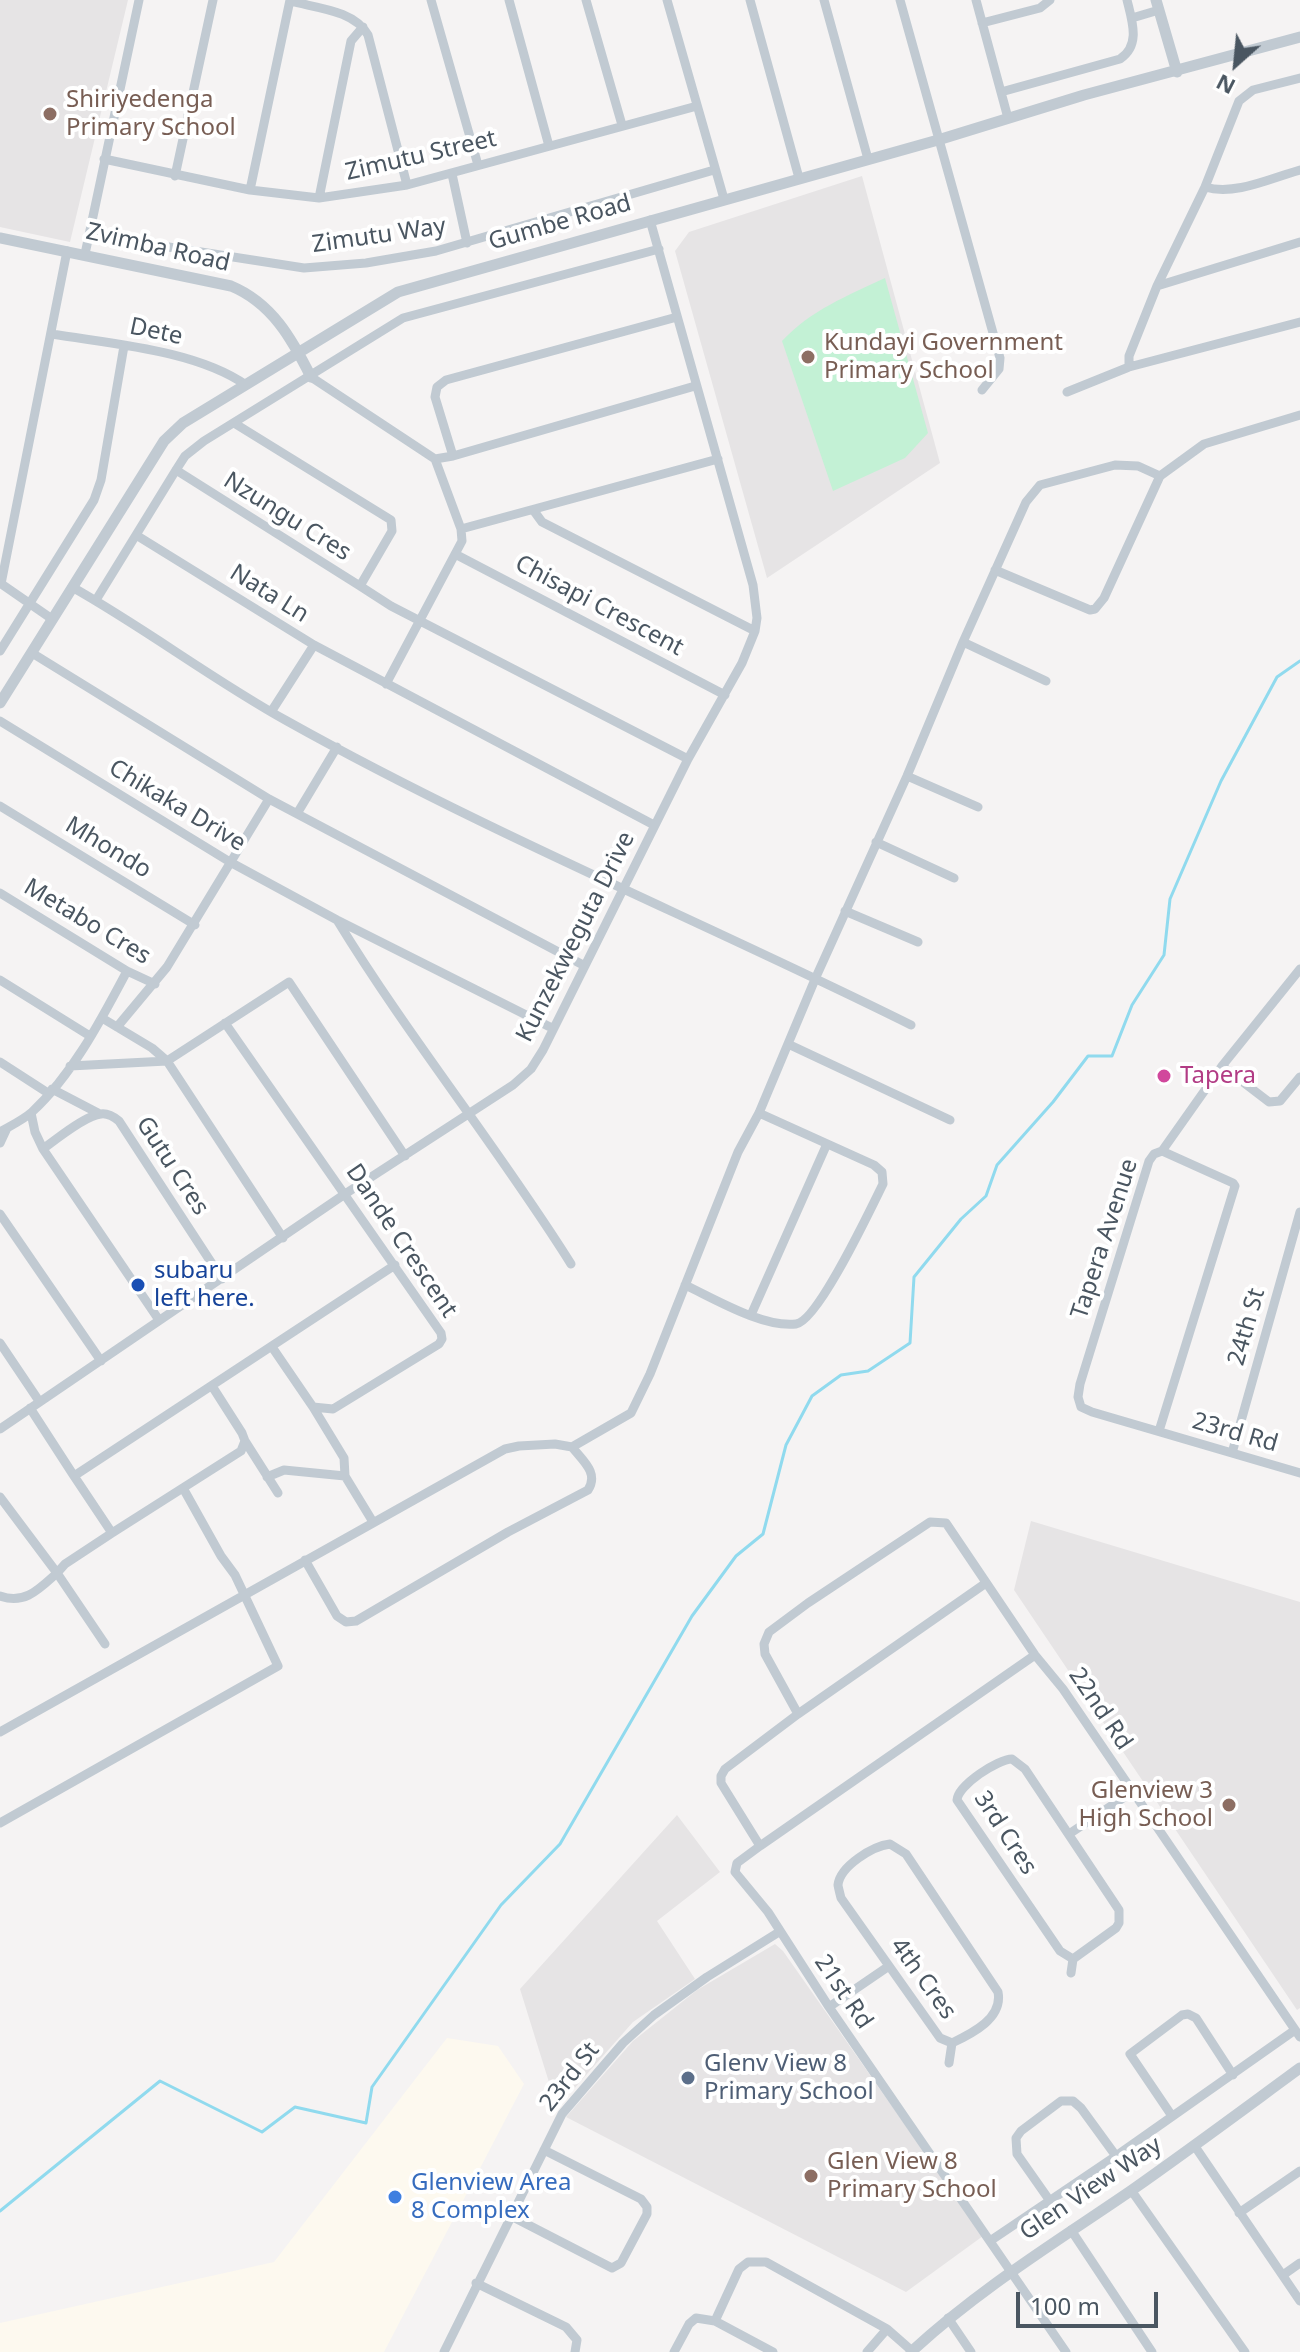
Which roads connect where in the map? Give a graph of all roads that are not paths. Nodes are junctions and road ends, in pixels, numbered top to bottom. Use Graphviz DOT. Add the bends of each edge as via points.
graph roads {
  1 [pos="139,0"];
  2 [pos="213,0"];
  3 [pos="431,0"];
  4 [pos="509,0"];
  5 [pos="586,0"];
  6 [pos="667,0"];
  7 [pos="750,0"];
  8 [pos="824,0"];
  9 [pos="900,0"];
  10 [pos="976,0"];
  11 [pos="1050,0"];
  12 [pos="1127,0"];
  13 [pos="290,1"];
  14 [pos="1157,5"];
  15 [pos="1132,18"];
  16 [pos="982,23"];
  17 [pos="363,27"];
  18 [pos="1300,37"];
  19 [pos="1177,72"];
  20 [pos="1300,78"];
  21 [pos="1001,92"];
  22 [pos="697,106"];
  23 [pos="1008,118"];
  24 [pos="622,125"];
  25 [pos="938,140"];
  26 [pos="549,146"];
  27 [pos="104,159"];
  28 [pos="868,159"];
  29 [pos="478,165"];
  30 [pos="714,170"];
  31 [pos="1300,170"];
  32 [pos="452,174"];
  33 [pos="175,176"];
  34 [pos="799,178"];
  35 [pos="407,185"];
  36 [pos="1205,187"];
  37 [pos="250,190"];
  38 [pos="319,198"];
  39 [pos="724,199"];
  40 [pos="650,220"];
  41 [pos="90,230"];
  42 [pos="0,238"];
  43 [pos="1300,242"];
  44 [pos="467,243"];
  45 [pos="659,249"];
  46 [pos="67,251"];
  47 [pos="85,254"];
  48 [pos="1157,286"];
  49 [pos="677,317"];
  50 [pos="1300,322"];
  51 [pos="52,334"];
  52 [pos="124,346"];
  53 [pos="299,354"];
  54 [pos="1129,367"];
  55 [pos="311,377"];
  56 [pos="246,385"];
  57 [pos="695,386"];
  58 [pos="982,390"];
  59 [pos="1067,392"];
  60 [pos="1300,415"];
  61 [pos="234,423"];
  62 [pos="453,456"];
  63 [pos="435,459"];
  64 [pos="718,459"];
  65 [pos="176,470"];
  66 [pos="1160,476"];
  67 [pos="534,511"];
  68 [pos="461,529"];
  69 [pos="136,535"];
  70 [pos="455,554"];
  71 [pos="995,570"];
  72 [pos="1,583"];
  73 [pos="360,586"];
  74 [pos="72,587"];
  75 [pos="96,600"];
  76 [pos="30,604"];
  77 [pos="52,619"];
  78 [pos="420,619"];
  79 [pos="755,631"];
  80 [pos="963,642"];
  81 [pos="314,645"];
  82 [pos="0,651"];
  83 [pos="32,653"];
  84 [pos="1046,681"];
  85 [pos="386,684"];
  86 [pos="725,695"];
  87 [pos="0,703"];
  88 [pos="271,712"];
  89 [pos="0,721"];
  90 [pos="337,747"];
  91 [pos="688,759"];
  92 [pos="907,776"];
  93 [pos="269,799"];
  94 [pos="0,806"];
  95 [pos="978,807"];
  96 [pos="298,812"];
  97 [pos="654,825"];
  98 [pos="876,842"];
  99 [pos="230,862"];
  100 [pos="954,878"];
  101 [pos="624,891"];
  102 [pos="0,893"];
  103 [pos="845,911"];
  104 [pos="337,920"];
  105 [pos="195,925"];
  106 [pos="918,942"];
  107 [pos="585,966"];
  108 [pos="1300,969"];
  109 [pos="127,971"];
  110 [pos="816,977"];
  111 [pos="0,980"];
  112 [pos="155,984"];
  113 [pos="102,1018"];
  114 [pos="225,1023"];
  115 [pos="911,1025"];
  116 [pos="117,1027"];
  117 [pos="552,1028"];
  118 [pos="90,1036"];
  119 [pos="788,1044"];
  120 [pos="167,1061"];
  121 [pos="0,1062"];
  122 [pos="70,1066"];
  123 [pos="1222,1066"];
  124 [pos="1300,1077"];
  125 [pos="50,1091"];
  126 [pos="31,1113"];
  127 [pos="98,1113"];
  128 [pos="759,1113"];
  129 [pos="467,1115"];
  130 [pos="950,1120"];
  131 [pos="4,1130"];
  132 [pos="0,1143"];
  133 [pos="826,1146"];
  134 [pos="43,1149"];
  135 [pos="1162,1151"];
  136 [pos="405,1156"];
  137 [pos="345,1194"];
  138 [pos="1300,1212"];
  139 [pos="0,1214"];
  140 [pos="283,1238"];
  141 [pos="571,1264"];
  142 [pos="395,1265"];
  143 [pos="222,1279"];
  144 [pos="685,1285"];
  145 [pos="751,1315"];
  146 [pos="159,1320"];
  147 [pos="0,1343"];
  148 [pos="272,1347"];
  149 [pos="101,1361"];
  150 [pos="212,1386"];
  151 [pos="35,1405"];
  152 [pos="313,1407"];
  153 [pos="0,1429"];
  154 [pos="1159,1431"];
  155 [pos="245,1441"];
  156 [pos="572,1447"];
  157 [pos="1232,1453"];
  158 [pos="1300,1473"];
  159 [pos="74,1476"];
  160 [pos="345,1476"];
  161 [pos="267,1477"];
  162 [pos="183,1488"];
  163 [pos="278,1493"];
  164 [pos="0,1497"];
  165 [pos="373,1522"];
  166 [pos="112,1533"];
  167 [pos="305,1560"];
  168 [pos="57,1573"];
  169 [pos="986,1583"];
  170 [pos="245,1594"];
  171 [pos="0,1596"];
  172 [pos="105,1644"];
  173 [pos="1035,1655"];
  174 [pos="798,1714"];
  175 [pos="0,1732"];
  176 [pos="1132,1792"];
  177 [pos="0,1823"];
  178 [pos="1069,1834"];
  179 [pos="760,1846"];
  180 [pos="779,1932"];
  181 [pos="1073,1959"];
  182 [pos="889,1966"];
  183 [pos="1071,1973"];
  184 [pos="829,2007"];
  185 [pos="1298,2034"];
  186 [pos="952,2043"];
  187 [pos="949,2063"];
  188 [pos="1300,2068"];
  189 [pos="1233,2075"];
  190 [pos="1172,2116"];
  191 [pos="1194,2145"];
  192 [pos="544,2150"];
  193 [pos="1116,2156"];
  194 [pos="1300,2171"];
  195 [pos="1131,2190"];
  196 [pos="1050,2201"];
  197 [pos="1239,2213"];
  198 [pos="511,2216"];
  199 [pos="1071,2230"];
  200 [pos="990,2241"];
  201 [pos="1300,2263"];
  202 [pos="1011,2271"];
  203 [pos="1283,2275"];
  204 [pos="476,2283"];
  205 [pos="1300,2301"];
  206 [pos="948,2318"];
  207 [pos="715,2321"];
  208 [pos="887,2329"];
  209 [pos="447,2351"];
  210 [pos="575,2352"];
  211 [pos="674,2352"];
  212 [pos="773,2352"];
  213 [pos="867,2352"];
  214 [pos="912,2352"];
  215 [pos="971,2352"];
  216 [pos="1066,2352"];
  217 [pos="1152,2352"];
  218 [pos="1245,2352"];
  1 -- 27 [label="street"];
  2 -- 33 [label="street"];
  3 -- 29 [label="street"];
  4 -- 26 [label="street"];
  5 -- 24 [label="street"];
  6 -- 22 [label="street"];
  7 -- 34 [label="street"];
  8 -- 28 [label="street"];
  9 -- 25 [label="street"];
  10 -- 16 [label="street"];
  11 -- 16 [label="street" via="1040,8"];
  12 -- 15 [label="street"];
  13 -- 17 [label="street" via="337,13"];
  13 -- 37 [label="street"];
  14 -- 15 [label="street"];
  14 -- 19 [label="street"];
  15 -- 21 [label="street" via="1133,43 1120,59"];
  16 -- 21 [label="street"];
  17 -- 35 [label="street"];
  17 -- 38 [label="street" via="351,41"];
  18 -- 19 [label="street, Gumbe Road"];
  19 -- 23 [label="street, Gumbe Road"];
  20 -- 36 [label="street" via="1253,90 1239,101"];
  21 -- 23 [label="street"];
  22 -- 24 [label="street, Zimutu Street"];
  22 -- 30 [label="street"];
  23 -- 25 [label="street, Gumbe Road"];
  24 -- 26 [label="street, Zimutu Street"];
  25 -- 28 [label="street, Gumbe Road"];
  25 -- 58 [label="street" via="1000,358 999,369"];
  26 -- 29 [label="street, Zimutu Street"];
  27 -- 33 [label="street, Zimutu Street"];
  27 -- 41 [label="street"];
  28 -- 34 [label="street, Gumbe Road"];
  29 -- 32 [label="street, Zimutu Street"];
  30 -- 39 [label="street"];
  30 -- 44 [label="street, Zimutu Way"];
  31 -- 36 [label="street" via="1230,190"];
  32 -- 35 [label="street, Zimutu Street"];
  32 -- 44 [label="street"];
  33 -- 37 [label="street, Zimutu Street"];
  34 -- 39 [label="street, Gumbe Road"];
  35 -- 38 [label="street, Zimutu Street"];
  36 -- 48 [label="street"];
  37 -- 38 [label="street, Zimutu Street"];
  39 -- 40 [label="street, Gumbe Road"];
  40 -- 45 [label="street, Kunzekweguta Drive"];
  40 -- 53 [label="street, Gumbe Road" via="398,292"];
  41 -- 44 [label="street, Zimutu Way" via="304,268 366,263"];
  41 -- 47 [label="street"];
  42 -- 46 [label="street, Zvimba Road"];
  43 -- 48 [label="street"];
  45 -- 49 [label="street, Kunzekweguta Drive"];
  45 -- 55 [label="street" via="403,318"];
  46 -- 47 [label="street, Zvimba Road"];
  46 -- 51 [label="street"];
  47 -- 53 [label="street, Zvimba Road" via="246,292 269,309"];
  48 -- 54 [label="street"];
  49 -- 57 [label="street, Kunzekweguta Drive"];
  49 -- 62 [label="street" via="446,380 435,397"];
  50 -- 54 [label="street"];
  51 -- 52 [label="street, Dete"];
  51 -- 72 [label="street"];
  52 -- 56 [label="street, Dete" via="202,363"];
  52 -- 76 [label="street" via="94,500"];
  53 -- 55 [label="street, Zvimba Road"];
  53 -- 56 [label="street, Gumbe Road"];
  54 -- 59 [label="street"];
  55 -- 61 [label="street"];
  55 -- 63 [label="street"];
  56 -- 74 [label="street, Gumbe Road" via="183,423 164,441"];
  57 -- 62 [label="street"];
  57 -- 64 [label="street, Kunzekweguta Drive"];
  60 -- 66 [label="street" via="1204,444"];
  61 -- 65 [label="street" via="185,456"];
  61 -- 73 [label="street, Nzungu Cres" via="391,520 392,531"];
  62 -- 63 [label="street"];
  63 -- 68 [label="street"];
  64 -- 67 [label="street"];
  64 -- 79 [label="street, Kunzekweguta Drive" via="753,585"];
  65 -- 69 [label="street"];
  65 -- 73 [label="street, Nzungu Cres"];
  66 -- 71 [label="street" via="1138,466 1115,465 1040,485 1026,502"];
  66 -- 71 [label="street" via="1095,609"];
  67 -- 68 [label="street"];
  67 -- 79 [label="street" via="542,522"];
  68 -- 70 [label="street"];
  69 -- 75 [label="street"];
  69 -- 81 [label="street, Nata Ln"];
  70 -- 78 [label="street"];
  70 -- 86 [label="street, Chisapi Crescent"];
  71 -- 80 [label="street"];
  72 -- 76 [label="street"];
  73 -- 78 [label="street"];
  74 -- 75 [label="street"];
  74 -- 77 [label="street, Gumbe Road"];
  75 -- 88 [label="street"];
  76 -- 77 [label="street"];
  76 -- 82 [label="street"];
  77 -- 83 [label="street, Gumbe Road"];
  78 -- 85 [label="street"];
  78 -- 91 [label="street"];
  79 -- 86 [label="street, Kunzekweguta Drive"];
  80 -- 84 [label="street"];
  80 -- 92 [label="street"];
  81 -- 85 [label="street"];
  81 -- 88 [label="street, Nata Ln"];
  83 -- 87 [label="street, Gumbe Road"];
  83 -- 93 [label="street"];
  85 -- 97 [label="street"];
  86 -- 91 [label="street, Kunzekweguta Drive"];
  88 -- 90 [label="street"];
  89 -- 99 [label="street, Chikaka Drive"];
  90 -- 96 [label="street"];
  90 -- 101 [label="street"];
  91 -- 97 [label="street, Kunzekweguta Drive"];
  92 -- 95 [label="street"];
  92 -- 98 [label="street"];
  93 -- 96 [label="street"];
  93 -- 99 [label="street"];
  94 -- 105 [label="street, Mhondo"];
  96 -- 107 [label="street"];
  97 -- 101 [label="street, Kunzekweguta Drive"];
  98 -- 100 [label="street"];
  98 -- 103 [label="street"];
  99 -- 104 [label="street, Chikaka Drive"];
  99 -- 105 [label="street"];
  101 -- 107 [label="street, Kunzekweguta Drive"];
  101 -- 110 [label="street"];
  102 -- 109 [label="street, Metabo Cres"];
  103 -- 106 [label="street"];
  103 -- 110 [label="street"];
  104 -- 117 [label="street, Chikaka Drive"];
  104 -- 129 [label="street, Chikaka Drive"];
  105 -- 112 [label="street"];
  107 -- 117 [label="street, Kunzekweguta Drive"];
  108 -- 123 [label="street"];
  109 -- 112 [label="street, Metabo Cres"];
  109 -- 113 [label="street"];
  110 -- 115 [label="street"];
  110 -- 119 [label="street"];
  111 -- 118 [label="street"];
  112 -- 116 [label="street"];
  113 -- 116 [label="street"];
  113 -- 118 [label="street"];
  114 -- 120 [label="street"];
  114 -- 136 [label="street" via="289,982"];
  114 -- 137 [label="street, Dande Crescent"];
  116 -- 120 [label="street"];
  117 -- 129 [label="street, Kunzekweguta Drive" via="531,1069"];
  118 -- 122 [label="street"];
  119 -- 128 [label="street"];
  119 -- 130 [label="street"];
  120 -- 122 [label="street"];
  120 -- 140 [label="street"];
  121 -- 125 [label="street"];
  122 -- 125 [label="street"];
  123 -- 124 [label="street" via="1269,1102 1280,1101"];
  123 -- 135 [label="street"];
  125 -- 126 [label="street"];
  125 -- 127 [label="street"];
  126 -- 131 [label="street"];
  126 -- 134 [label="street"];
  127 -- 134 [label="street, Gutu Cres"];
  127 -- 143 [label="street, Gutu Cres" via="119,1121"];
  128 -- 133 [label="street"];
  128 -- 144 [label="street"];
  129 -- 136 [label="street, Kunzekweguta Drive"];
  129 -- 141 [label="street, Chikaka Drive"];
  131 -- 132 [label="street"];
  133 -- 145 [label="street"];
  133 -- 145 [label="street" via="874,1165 882,1172 883,1184 839,1271 808,1317 800,1324 784,1324"];
  134 -- 146 [label="street"];
  135 -- 154 [label="street, Tapera Avenue" via="1235,1186"];
  135 -- 154 [label="street, Tapera Avenue" via="1149,1161 1078,1397 1081,1407 1092,1412"];
  136 -- 137 [label="street, Kunzekweguta Drive"];
  137 -- 140 [label="street, Kunzekweguta Drive"];
  137 -- 142 [label="street, Dande Crescent"];
  138 -- 157 [label="street, 24th St"];
  139 -- 149 [label="street"];
  140 -- 143 [label="street, Kunzekweguta Drive"];
  142 -- 148 [label="street"];
  142 -- 152 [label="street, Dande Crescent" via="442,1339 333,1409"];
  143 -- 146 [label="street, Kunzekweguta Drive"];
  144 -- 145 [label="street"];
  144 -- 156 [label="street" via="631,1413"];
  146 -- 149 [label="street, Kunzekweguta Drive"];
  147 -- 151 [label="street"];
  148 -- 150 [label="street"];
  148 -- 152 [label="street"];
  149 -- 151 [label="street, Kunzekweguta Drive"];
  150 -- 155 [label="street"];
  150 -- 159 [label="street"];
  151 -- 153 [label="street, Kunzekweguta Drive"];
  151 -- 159 [label="street"];
  152 -- 160 [label="street" via="344,1458"];
  154 -- 157 [label="street, 23rd Rd"];
  155 -- 161 [label="street"];
  155 -- 162 [label="street" via="241,1451"];
  156 -- 165 [label="street" via="505,1449"];
  156 -- 167 [label="street" via="592,1473 588,1490 356,1621 337,1616"];
  157 -- 158 [label="street, 23rd Rd"];
  159 -- 166 [label="street"];
  160 -- 161 [label="street" via="284,1470"];
  160 -- 165 [label="street"];
  161 -- 163 [label="street"];
  162 -- 166 [label="street"];
  162 -- 170 [label="street"];
  164 -- 168 [label="street"];
  165 -- 167 [label="street"];
  166 -- 168 [label="street"];
  167 -- 170 [label="street"];
  168 -- 171 [label="street" via="33,1594 20,1599"];
  168 -- 172 [label="street"];
  169 -- 173 [label="street, 22nd Rd"];
  169 -- 174 [label="street"];
  169 -- 174 [label="street, 22nd Rd" via="946,1523 930,1522 808,1603 769,1632 764,1644"];
  170 -- 175 [label="street"];
  170 -- 177 [label="street" via="278,1666"];
  173 -- 176 [label="street, 22nd Rd"];
  173 -- 179 [label="street"];
  174 -- 179 [label="street" via="721,1776"];
  176 -- 178 [label="street"];
  176 -- 185 [label="street, 22nd Rd"];
  178 -- 181 [label="street, 3rd Cres" via="1120,1918 1116,1928"];
  178 -- 181 [label="street, 3rd Cres" via="1025,1769 1012,1759 1002,1760 957,1794 959,1805 1060,1951"];
  179 -- 180 [label="street, 21st Rd" via="737,1863 735,1872"];
  180 -- 184 [label="street, 21st Rd"];
  180 -- 192 [label="street, 23rd St" via="696,1985 623,2043 562,2114"];
  181 -- 183 [label="street"];
  182 -- 184 [label="street"];
  182 -- 186 [label="street, 4th Cres" via="940,2038"];
  182 -- 186 [label="street, 4th Cres" via="841,1898 838,1885 849,1866 890,1844 906,1854 998,1992 994,2016"];
  184 -- 200 [label="street, 21st Rd"];
  185 -- 189 [label="street"];
  186 -- 187 [label="street"];
  188 -- 191 [label="street, Glen View Way"];
  189 -- 190 [label="street"];
  189 -- 190 [label="street" via="1196,2018 1182,2015 1130,2054"];
  190 -- 193 [label="street"];
  191 -- 195 [label="street, Glen View Way"];
  191 -- 197 [label="street"];
  192 -- 198 [label="street, 23rd St"];
  192 -- 198 [label="street" via="641,2199 647,2214 621,2263 612,2268"];
  193 -- 196 [label="street"];
  193 -- 196 [label="street" via="1081,2108 1061,2101 1016,2138 1017,2154"];
  194 -- 197 [label="street"];
  195 -- 199 [label="street, Glen View Way"];
  195 -- 218 [label="street"];
  196 -- 200 [label="street"];
  197 -- 203 [label="street"];
  198 -- 204 [label="street, 23rd St"];
  199 -- 202 [label="street, Glen View Way"];
  199 -- 217 [label="street"];
  200 -- 202 [label="street, 21st Rd"];
  201 -- 203 [label="street"];
  202 -- 206 [label="street, Glen View Way"];
  202 -- 216 [label="street, 21st Rd"];
  203 -- 205 [label="street"];
  204 -- 209 [label="street, 23rd St"];
  204 -- 210 [label="street" via="566,2327 577,2340"];
  206 -- 214 [label="street, Glen View Way"];
  206 -- 215 [label="street"];
  207 -- 208 [label="street" via="739,2269 756,2260"];
  207 -- 211 [label="street" via="696,2318"];
  207 -- 212 [label="street"];
  208 -- 213 [label="street"];
  208 -- 214 [label="street"];
}
